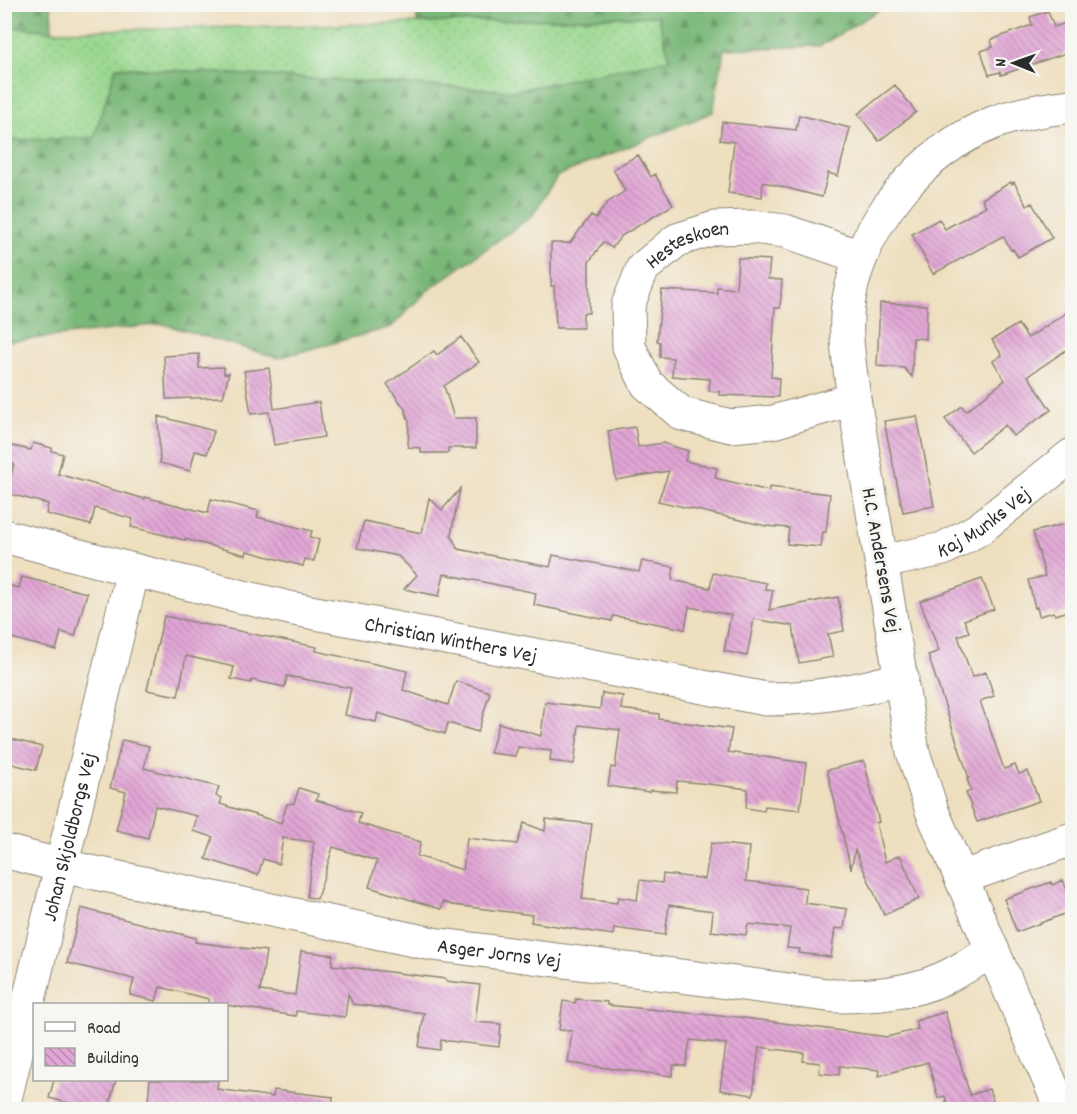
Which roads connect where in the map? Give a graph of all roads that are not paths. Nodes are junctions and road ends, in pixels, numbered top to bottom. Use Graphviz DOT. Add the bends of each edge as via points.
graph roads {
  1 [pos="1072,106"];
  2 [pos="861,257"];
  3 [pos="854,399"];
  4 [pos="1072,455"];
  5 [pos="4,536"];
  6 [pos="882,562"];
  7 [pos="133,570"];
  8 [pos="902,678"];
  9 [pos="1072,839"];
  10 [pos="4,851"];
  11 [pos="62,866"];
  12 [pos="960,876"];
  13 [pos="993,951"];
  14 [pos="4,1103"];
  15 [pos="1062,1110"];
  1 -- 2 [label="street, H.C. Andersens Vej" via="1042,109 993,123 954,142 916,174 885,211"];
  2 -- 3 [label="street, H.C. Andersens Vej" via="849,300 847,330"];
  2 -- 3 [label="street, Hesteskoen" via="785,231 715,228 677,240 643,268 628,305 629,347 647,384 682,414 731,426 773,422"];
  3 -- 6 [label="street, H.C. Andersens Vej"];
  4 -- 6 [label="street, Kaj Munks Vej" via="979,530 943,549"];
  5 -- 7 [label="street, Christian Winthers Vej"];
  6 -- 8 [label="street, H.C. Andersens Vej"];
  7 -- 8 [label="street, Christian Winthers Vej" via="289,608 766,699 798,699"];
  7 -- 11 [label="street, Johan Skjoldborgs Vej"];
  8 -- 12 [label="street, H.C. Andersens Vej" via="913,752 932,811"];
  9 -- 12 [label="street"];
  10 -- 11 [label="street, Asger Jorns Vej"];
  11 -- 13 [label="street, Asger Jorns Vej" via="433,944 835,996 904,991 944,978"];
  11 -- 14 [label="street, Johan Skjoldborgs Vej"];
  12 -- 13 [label="street, H.C. Andersens Vej"];
  13 -- 15 [label="street, H.C. Andersens Vej"];
}
